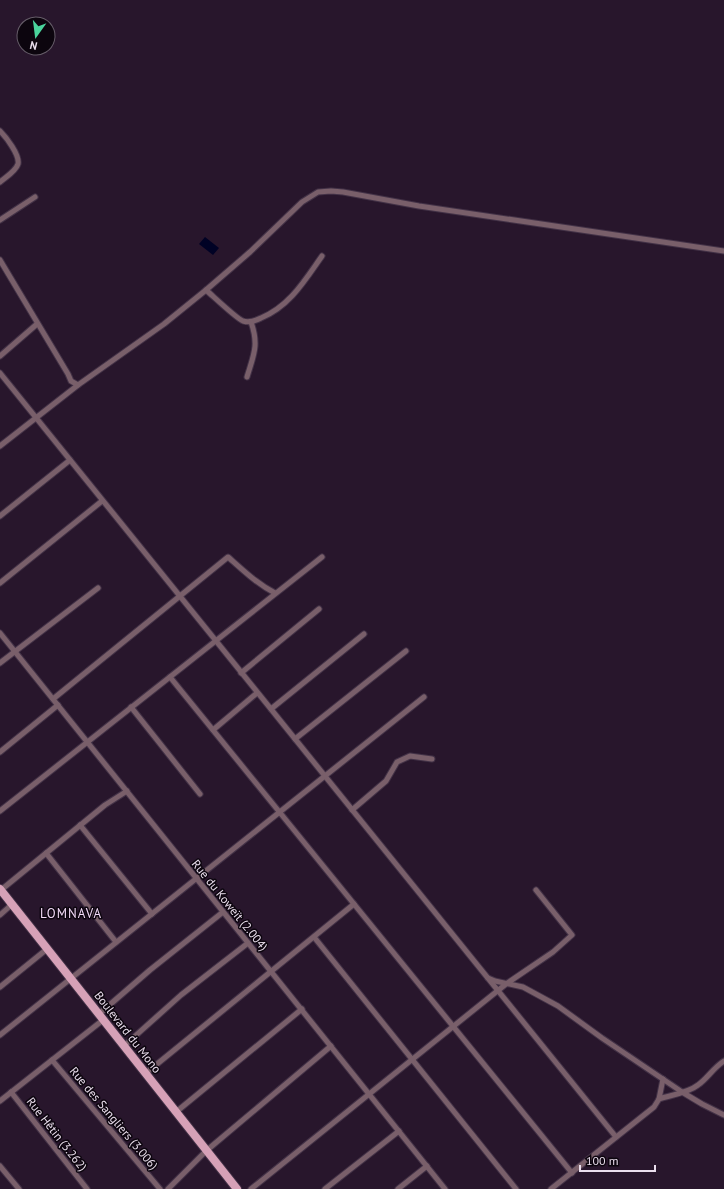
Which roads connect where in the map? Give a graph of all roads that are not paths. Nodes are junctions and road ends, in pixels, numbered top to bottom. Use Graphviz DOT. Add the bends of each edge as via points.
graph roads {
  1 [pos="0,131"];
  2 [pos="0,182"];
  3 [pos="35,197"];
  4 [pos="0,220"];
  5 [pos="724,251"];
  6 [pos="322,256"];
  7 [pos="0,260"];
  8 [pos="206,290"];
  9 [pos="251,322"];
  10 [pos="37,324"];
  11 [pos="0,356"];
  12 [pos="0,373"];
  13 [pos="247,377"];
  14 [pos="78,386"];
  15 [pos="36,418"];
  16 [pos="0,446"];
  17 [pos="70,460"];
  18 [pos="102,501"];
  19 [pos="0,516"];
  20 [pos="322,557"];
  21 [pos="0,583"];
  22 [pos="98,588"];
  23 [pos="275,593"];
  24 [pos="180,597"];
  25 [pos="319,609"];
  26 [pos="0,633"];
  27 [pos="364,634"];
  28 [pos="216,641"];
  29 [pos="15,651"];
  30 [pos="406,651"];
  31 [pos="0,663"];
  32 [pos="241,672"];
  33 [pos="170,677"];
  34 [pos="258,693"];
  35 [pos="424,697"];
  36 [pos="53,699"];
  37 [pos="58,705"];
  38 [pos="131,707"];
  39 [pos="271,709"];
  40 [pos="213,730"];
  41 [pos="295,739"];
  42 [pos="88,742"];
  43 [pos="0,752"];
  44 [pos="432,759"];
  45 [pos="325,776"];
  46 [pos="127,791"];
  47 [pos="200,794"];
  48 [pos="352,810"];
  49 [pos="0,811"];
  50 [pos="280,812"];
  51 [pos="80,825"];
  52 [pos="46,853"];
  53 [pos="196,878"];
  54 [pos="536,890"];
  55 [pos="0,892"];
  56 [pos="10,904"];
  57 [pos="354,904"];
  58 [pos="223,912"];
  59 [pos="0,914"];
  60 [pos="152,914"];
  61 [pos="314,937"];
  62 [pos="116,942"];
  63 [pos="248,942"];
  64 [pos="46,950"];
  65 [pos="271,972"];
  66 [pos="487,977"];
  67 [pos="69,980"];
  68 [pos="506,984"];
  69 [pos="0,987"];
  70 [pos="498,990"];
  71 [pos="302,1009"];
  72 [pos="100,1018"];
  73 [pos="454,1027"];
  74 [pos="0,1035"];
  75 [pos="124,1046"];
  76 [pos="331,1046"];
  77 [pos="412,1059"];
  78 [pos="52,1060"];
  79 [pos="724,1061"];
  80 [pos="146,1073"];
  81 [pos="663,1079"];
  82 [pos="11,1092"];
  83 [pos="682,1092"];
  84 [pos="369,1094"];
  85 [pos="659,1098"];
  86 [pos="0,1101"];
  87 [pos="176,1112"];
  88 [pos="724,1116"];
  89 [pos="399,1131"];
  90 [pos="616,1137"];
  91 [pos="205,1152"];
  92 [pos="0,1166"];
  93 [pos="427,1166"];
  94 [pos="572,1173"];
  95 [pos="18,1189"];
  96 [pos="87,1189"];
  97 [pos="160,1189"];
  98 [pos="168,1189"];
  99 [pos="234,1189"];
  100 [pos="237,1189"];
  101 [pos="251,1189"];
  102 [pos="325,1189"];
  103 [pos="398,1189"];
  104 [pos="445,1189"];
  105 [pos="516,1189"];
  106 [pos="551,1189"];
  1 -- 2 [label="street" via="12,147 18,163"];
  3 -- 4 [label="street"];
  5 -- 8 [label="street" via="494,218 331,191 318,192 302,202"];
  6 -- 9 [label="street" via="291,298 270,314"];
  7 -- 10 [label="street"];
  8 -- 9 [label="street" via="242,321"];
  8 -- 14 [label="street"];
  9 -- 13 [label="street" via="256,339"];
  10 -- 11 [label="street"];
  10 -- 14 [label="street" via="71,381"];
  12 -- 15 [label="street"];
  14 -- 15 [label="street"];
  15 -- 16 [label="street"];
  15 -- 17 [label="street"];
  17 -- 18 [label="street"];
  17 -- 19 [label="street"];
  18 -- 21 [label="street"];
  18 -- 24 [label="street"];
  20 -- 23 [label="street"];
  22 -- 29 [label="street"];
  23 -- 24 [label="street" via="265,588 228,556"];
  23 -- 28 [label="street"];
  24 -- 28 [label="street"];
  24 -- 36 [label="street"];
  25 -- 32 [label="street"];
  26 -- 29 [label="street, Rue du Koweït (2.004)"];
  27 -- 39 [label="street"];
  28 -- 32 [label="street"];
  28 -- 33 [label="street"];
  29 -- 31 [label="street"];
  29 -- 36 [label="street, Rue du Koweït (2.004)"];
  30 -- 41 [label="street"];
  32 -- 34 [label="street"];
  33 -- 38 [label="street"];
  33 -- 40 [label="street"];
  34 -- 39 [label="street"];
  34 -- 40 [label="street"];
  35 -- 45 [label="street"];
  36 -- 37 [label="street, Rue du Koweït (2.004)"];
  37 -- 42 [label="street, Rue du Koweït (2.004)"];
  37 -- 43 [label="street"];
  38 -- 42 [label="street"];
  38 -- 47 [label="street"];
  39 -- 41 [label="street"];
  40 -- 50 [label="street"];
  41 -- 45 [label="street"];
  42 -- 46 [label="street, Rue du Koweït (2.004)"];
  42 -- 49 [label="street"];
  44 -- 48 [label="street" via="410,756 397,762 385,782"];
  45 -- 48 [label="street"];
  45 -- 50 [label="street"];
  46 -- 51 [label="street"];
  46 -- 53 [label="street, Rue du Koweït (2.004)"];
  48 -- 66 [label="street"];
  50 -- 53 [label="street"];
  50 -- 57 [label="street"];
  51 -- 52 [label="street"];
  51 -- 60 [label="street"];
  52 -- 55 [label="street"];
  52 -- 62 [label="street"];
  53 -- 58 [label="street, Rue du Koweït (2.004)"];
  53 -- 60 [label="street"];
  54 -- 68 [label="street" via="572,935 553,952"];
  55 -- 56 [label="main road, Boulevard du Mono"];
  56 -- 59 [label="street"];
  56 -- 64 [label="main road, Boulevard du Mono"];
  57 -- 61 [label="street"];
  57 -- 73 [label="street"];
  58 -- 63 [label="street, Rue du Koweït (2.004)"];
  58 -- 72 [label="street" via="150,970"];
  60 -- 62 [label="street"];
  61 -- 65 [label="street"];
  61 -- 77 [label="street"];
  62 -- 67 [label="street"];
  63 -- 65 [label="street, Rue du Koweït (2.004)"];
  63 -- 75 [label="street" via="181,995"];
  64 -- 67 [label="main road, Boulevard du Mono"];
  64 -- 69 [label="street"];
  65 -- 71 [label="street, Rue du Koweït (2.004)"];
  65 -- 80 [label="street"];
  66 -- 68 [label="street"];
  66 -- 70 [label="street"];
  67 -- 72 [label="main road, Boulevard du Mono"];
  67 -- 74 [label="street"];
  68 -- 70 [label="street"];
  68 -- 81 [label="street" via="523,987 558,1006"];
  70 -- 73 [label="street"];
  70 -- 90 [label="street"];
  71 -- 76 [label="street, Rue du Koweït (2.004)"];
  71 -- 87 [label="street"];
  72 -- 75 [label="main road, Boulevard du Mono"];
  72 -- 78 [label="street"];
  72 -- 91 [label="main road, Boulevard du Mono"];
  73 -- 77 [label="street"];
  73 -- 94 [label="street"];
  75 -- 80 [label="main road, Boulevard du Mono"];
  76 -- 84 [label="street, Rue du Koweït (2.004)"];
  76 -- 91 [label="street"];
  77 -- 84 [label="street"];
  77 -- 105 [label="street"];
  78 -- 82 [label="street"];
  78 -- 97 [label="street, Rue des Sangliers (3.006)"];
  79 -- 83 [label="street" via="697,1086"];
  80 -- 87 [label="main road, Boulevard du Mono"];
  81 -- 83 [label="street"];
  81 -- 85 [label="street"];
  82 -- 86 [label="street"];
  82 -- 96 [label="street, Rue Hêtin (3.262)"];
  83 -- 85 [label="street"];
  83 -- 88 [label="street"];
  84 -- 89 [label="street, Rue du Koweït (2.004)"];
  84 -- 101 [label="street"];
  85 -- 90 [label="street" via="654,1107"];
  87 -- 91 [label="main road, Boulevard du Mono"];
  89 -- 93 [label="street, Rue du Koweït (2.004)"];
  89 -- 102 [label="street"];
  90 -- 94 [label="street"];
  91 -- 98 [label="street"];
  91 -- 99 [label="main road, Boulevard du Mono"];
  91 -- 100 [label="main road, Boulevard du Mono"];
  92 -- 95 [label="street"];
  93 -- 103 [label="street"];
  93 -- 104 [label="street, Rue du Koweït (2.004)"];
  94 -- 106 [label="street"];
}
